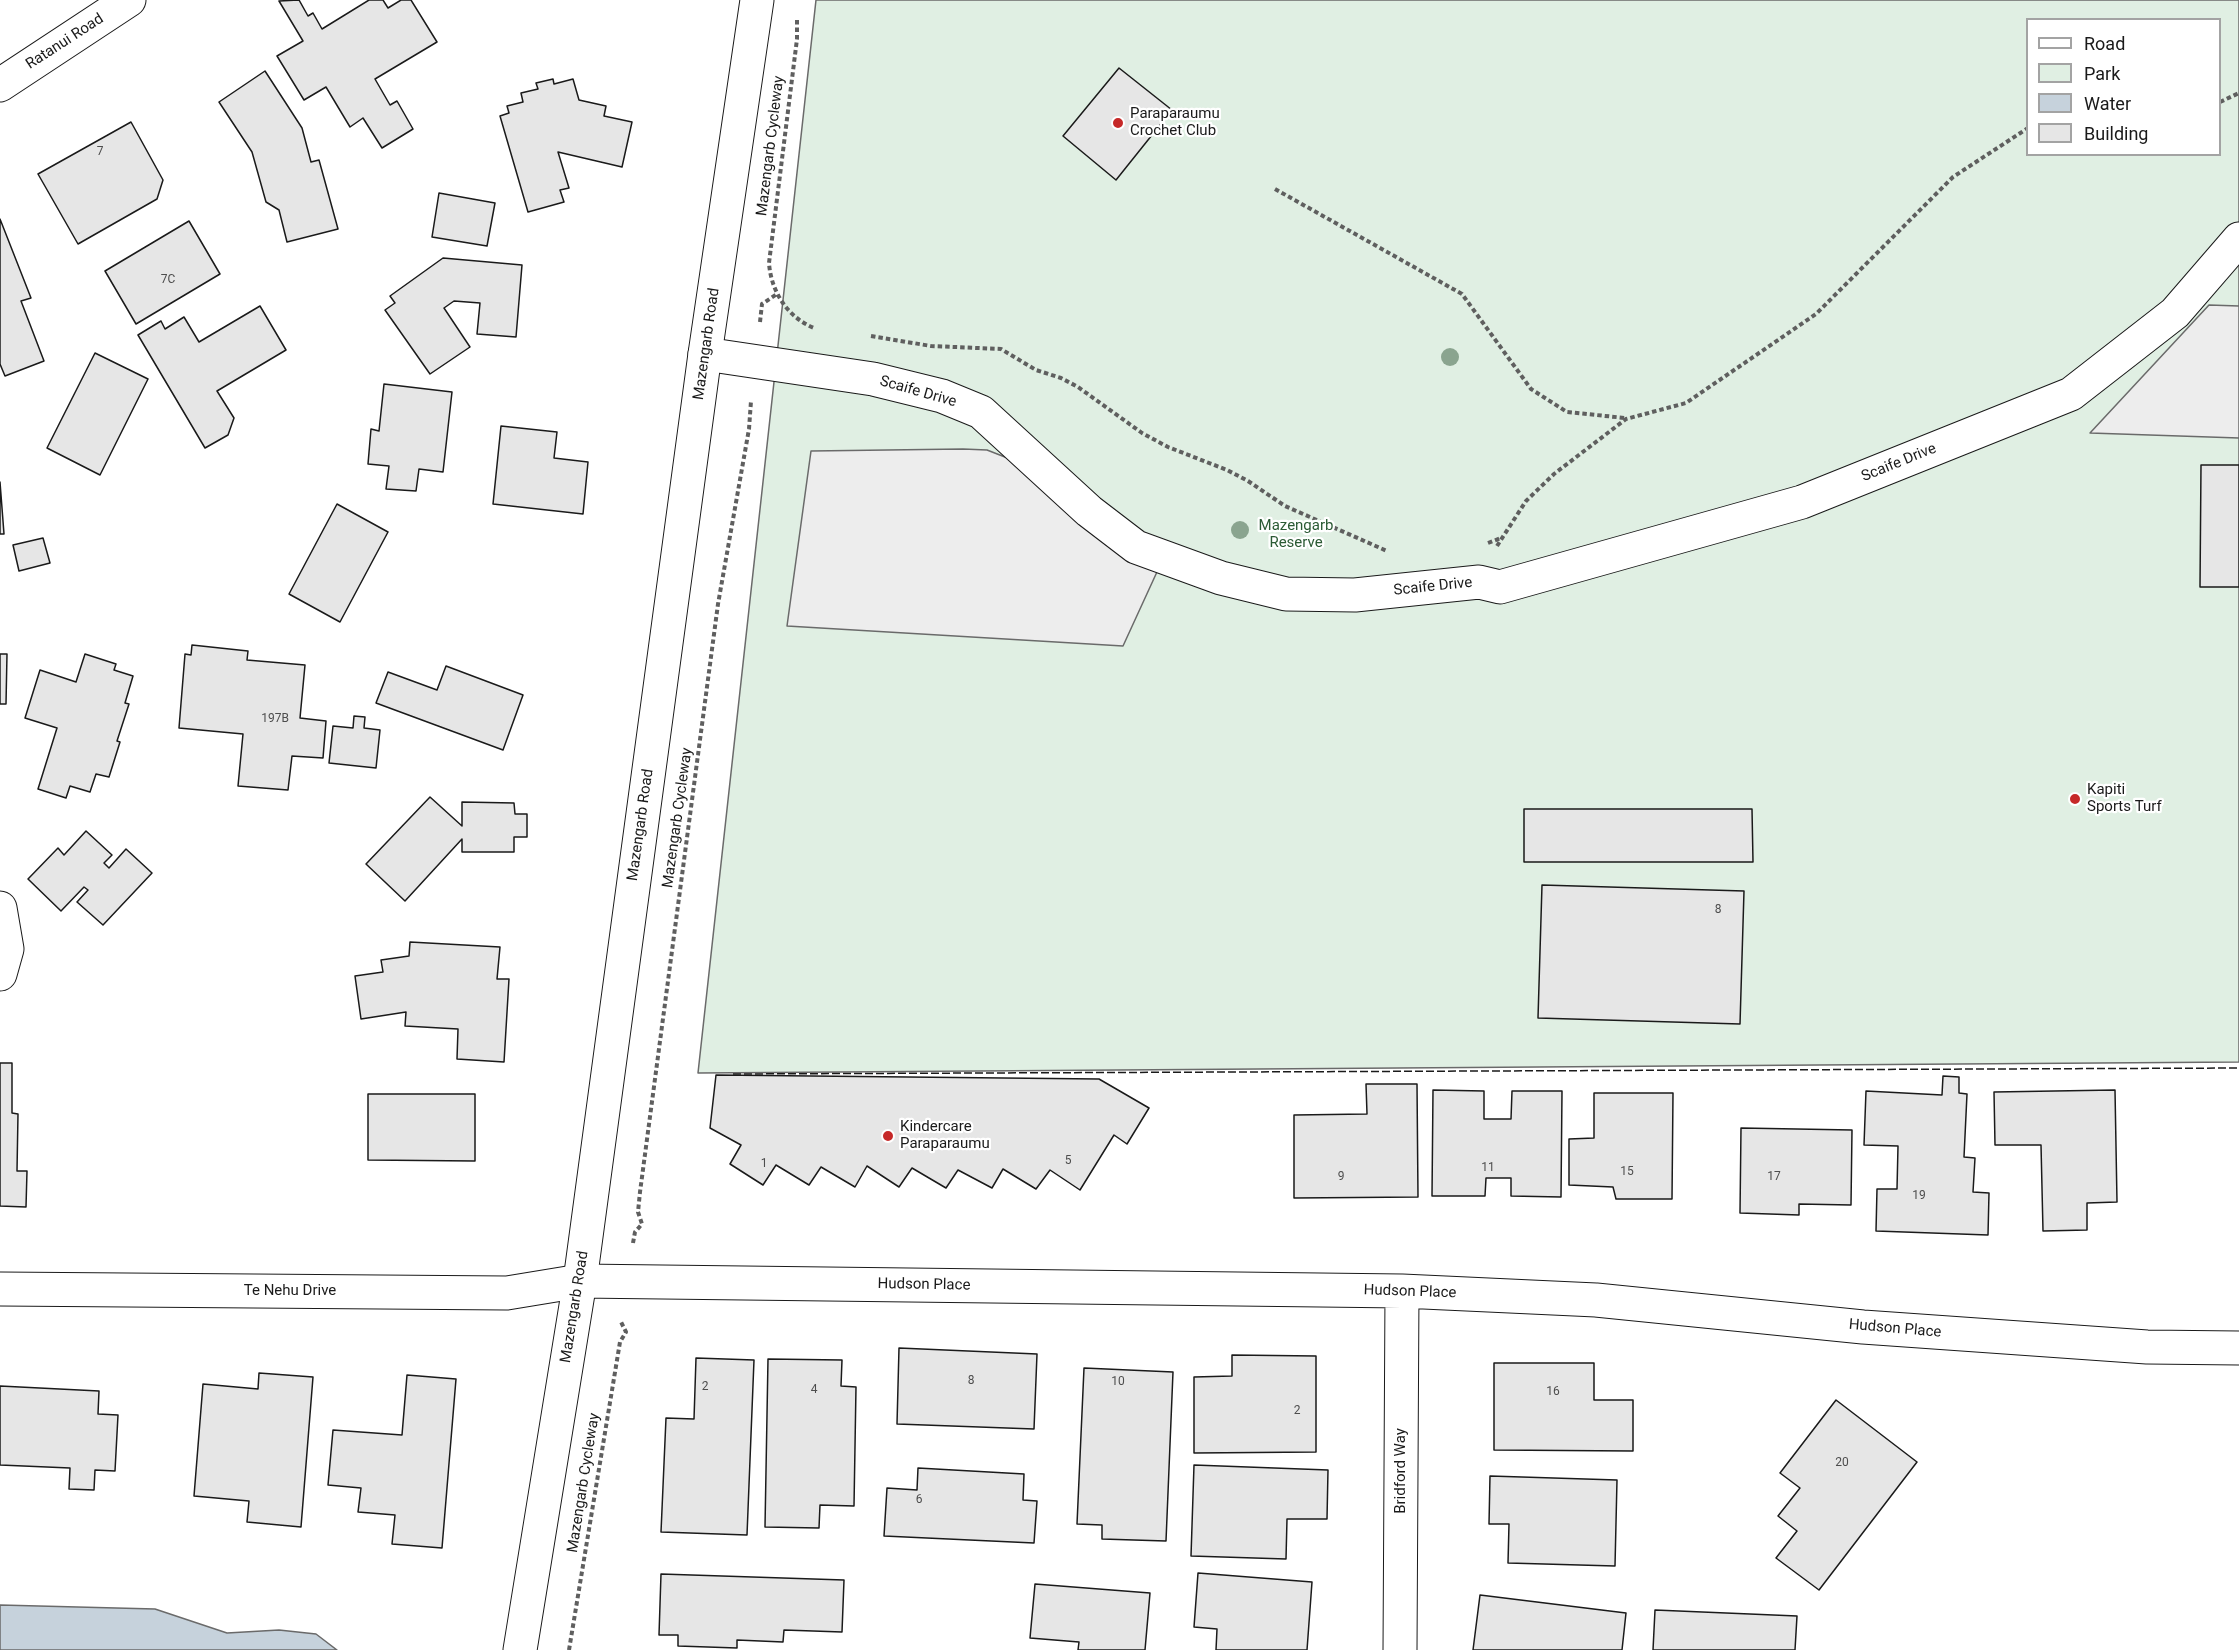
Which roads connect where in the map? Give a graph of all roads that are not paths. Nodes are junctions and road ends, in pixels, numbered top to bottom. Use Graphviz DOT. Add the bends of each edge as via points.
graph roads {
  1 [pos="129,0"];
  2 [pos="757,0"];
  3 [pos="0,84"];
  4 [pos="2239,239"];
  5 [pos="705,354"];
  6 [pos="0,908"];
  7 [pos="0,974"];
  8 [pos="580,1281"];
  9 [pos="0,1289"];
  10 [pos="1402,1291"];
  11 [pos="2239,1348"];
  12 [pos="520,1650"];
  13 [pos="1400,1650"];
  1 -- 3 [label="street, Ratanui Road"];
  2 -- 5 [label="street, Mazengarb Road"];
  4 -- 5 [label="street, Scaife Drive" via="2175,313 2071,394 1802,502 1500,587 1479,582 1355,595 1286,594 1221,578 1136,547 1089,511 981,412 942,396 873,379"];
  5 -- 8 [label="street, Mazengarb Road"];
  6 -- 7 [label="street" via="7,950"];
  8 -- 9 [label="street, Te Nehu Drive" via="507,1293"];
  8 -- 10 [label="street, Hudson Place"];
  8 -- 12 [label="street, Mazengarb Road"];
  10 -- 11 [label="street, Hudson Place" via="1596,1300 1863,1327 2147,1347"];
  10 -- 13 [label="street, Bridford Way"];
}
